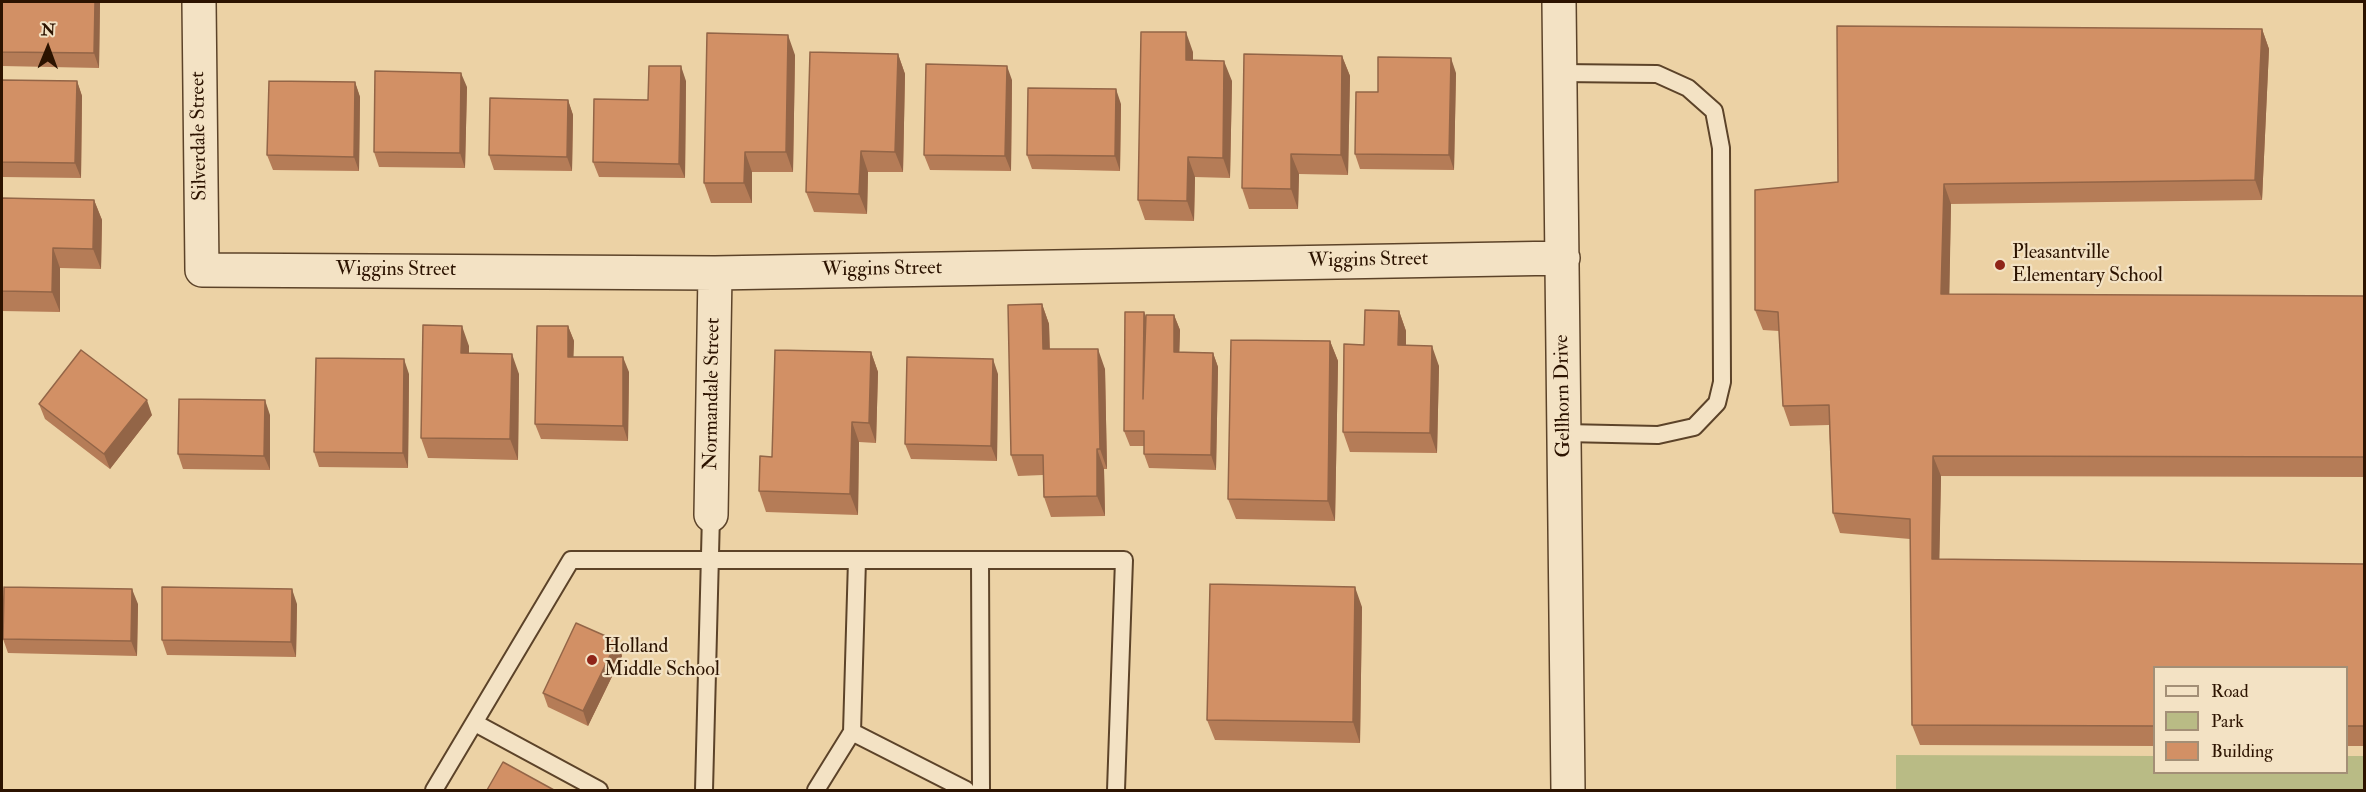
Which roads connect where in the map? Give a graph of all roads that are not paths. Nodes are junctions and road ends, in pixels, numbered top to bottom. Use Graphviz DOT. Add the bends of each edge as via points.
graph roads {
  1 [pos="199,2"];
  2 [pos="1559,2"];
  3 [pos="1560,73"];
  4 [pos="1563,258"];
  5 [pos="202,270"];
  6 [pos="715,273"];
  7 [pos="1565,433"];
  8 [pos="711,515"];
  9 [pos="710,560"];
  10 [pos="857,560"];
  11 [pos="980,560"];
  12 [pos="475,723"];
  13 [pos="852,732"];
  14 [pos="434,790"];
  15 [pos="599,790"];
  16 [pos="705,790"];
  17 [pos="816,790"];
  18 [pos="966,790"];
  19 [pos="981,790"];
  20 [pos="1116,790"];
  21 [pos="1568,790"];
  1 -- 5 [label="street, Silverdale Street"];
  2 -- 3 [label="street, Gellhorn Drive"];
  3 -- 4 [label="street, Gellhorn Drive"];
  3 -- 7 [label="lane" via="1657,74 1688,88 1714,111 1721,160 1722,382 1717,403 1694,427 1658,435"];
  4 -- 6 [label="street, Wiggins Street"];
  4 -- 7 [label="street, Gellhorn Drive"];
  5 -- 6 [label="street, Wiggins Street"];
  6 -- 8 [label="street, Normandale Street"];
  7 -- 21 [label="street, Gellhorn Drive"];
  8 -- 9 [label="lane"];
  9 -- 10 [label="lane"];
  9 -- 12 [label="lane" via="571,560"];
  9 -- 16 [label="lane"];
  10 -- 11 [label="lane"];
  10 -- 13 [label="lane"];
  11 -- 19 [label="lane"];
  11 -- 20 [label="lane" via="1124,560"];
  12 -- 14 [label="lane"];
  12 -- 15 [label="lane"];
  13 -- 17 [label="lane"];
  13 -- 18 [label="lane"];
}
